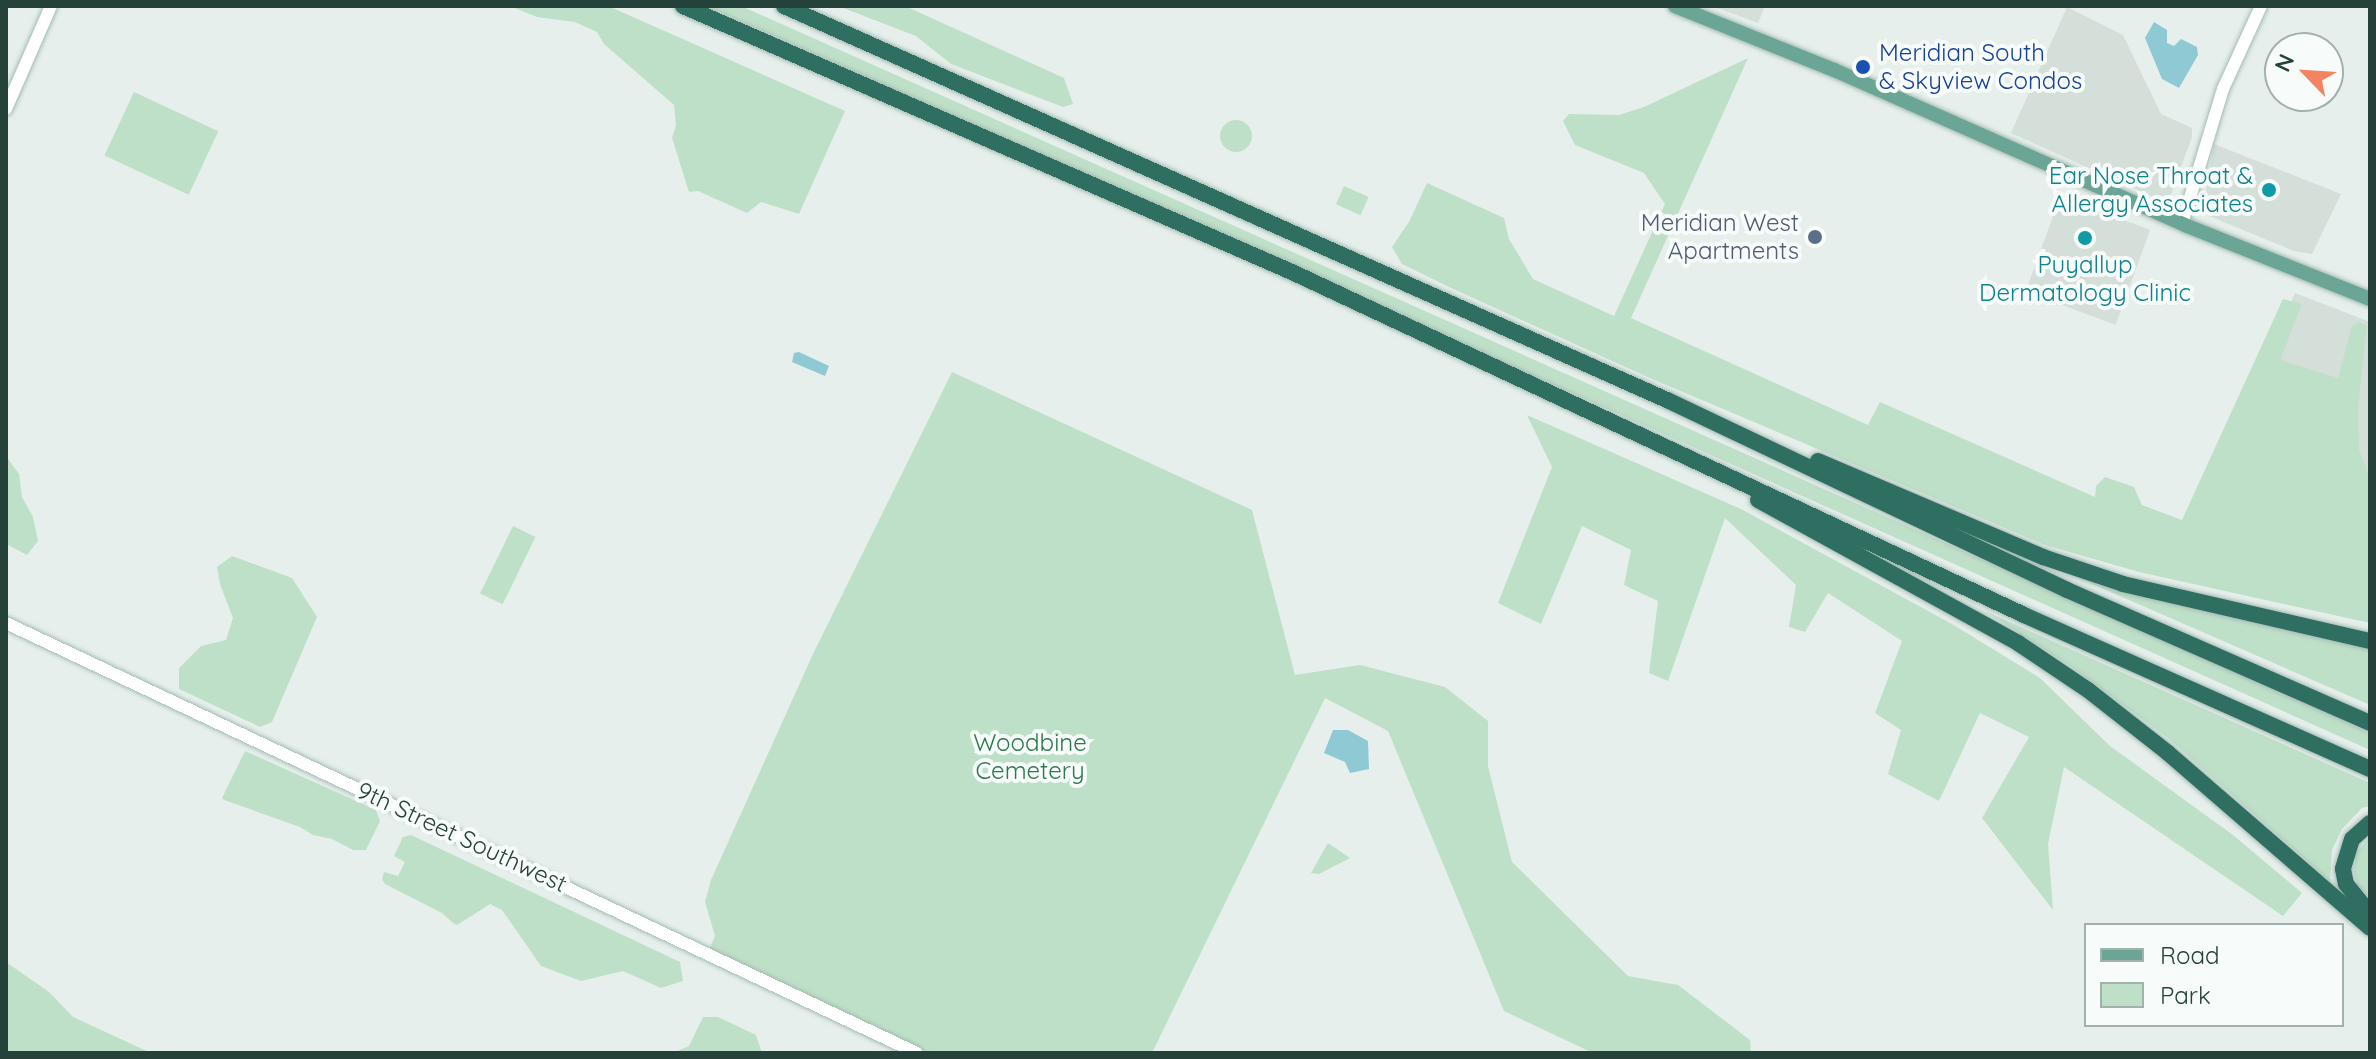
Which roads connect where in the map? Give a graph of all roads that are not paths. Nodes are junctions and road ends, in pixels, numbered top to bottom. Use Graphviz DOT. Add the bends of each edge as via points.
graph roads {
  1 [pos="51,6"];
  2 [pos="683,6"];
  3 [pos="784,6"];
  4 [pos="1675,6"];
  5 [pos="2261,6"];
  6 [pos="6,109"];
  7 [pos="2182,224"];
  8 [pos="2370,299"];
  9 [pos="1667,400"];
  10 [pos="1651,439"];
  11 [pos="6,623"];
  12 [pos="2370,641"];
  13 [pos="2370,723"];
  14 [pos="2370,769"];
  15 [pos="2370,823"];
  16 [pos="2370,914"];
  17 [pos="2370,928"];
  18 [pos="917,1053"];
  1 -- 6 [label="main road"];
  2 -- 10 [label="highway" via="1294,273"];
  3 -- 9 [label="highway"];
  4 -- 7 [label="main road" via="1834,70"];
  5 -- 7 [label="main road" via="2223,89"];
  7 -- 8 [label="main road"];
  9 -- 12 [label="highway" via="2043,557 2123,584"];
  9 -- 13 [label="highway" via="2067,590"];
  10 -- 14 [label="highway" via="2024,615"];
  10 -- 17 [label="highway" via="2043,660 2168,753"];
  11 -- 18 [label="main road, 9th Street Southwest"];
  15 -- 16 [label="highway" via="2352,839 2343,869 2346,884"];
}
